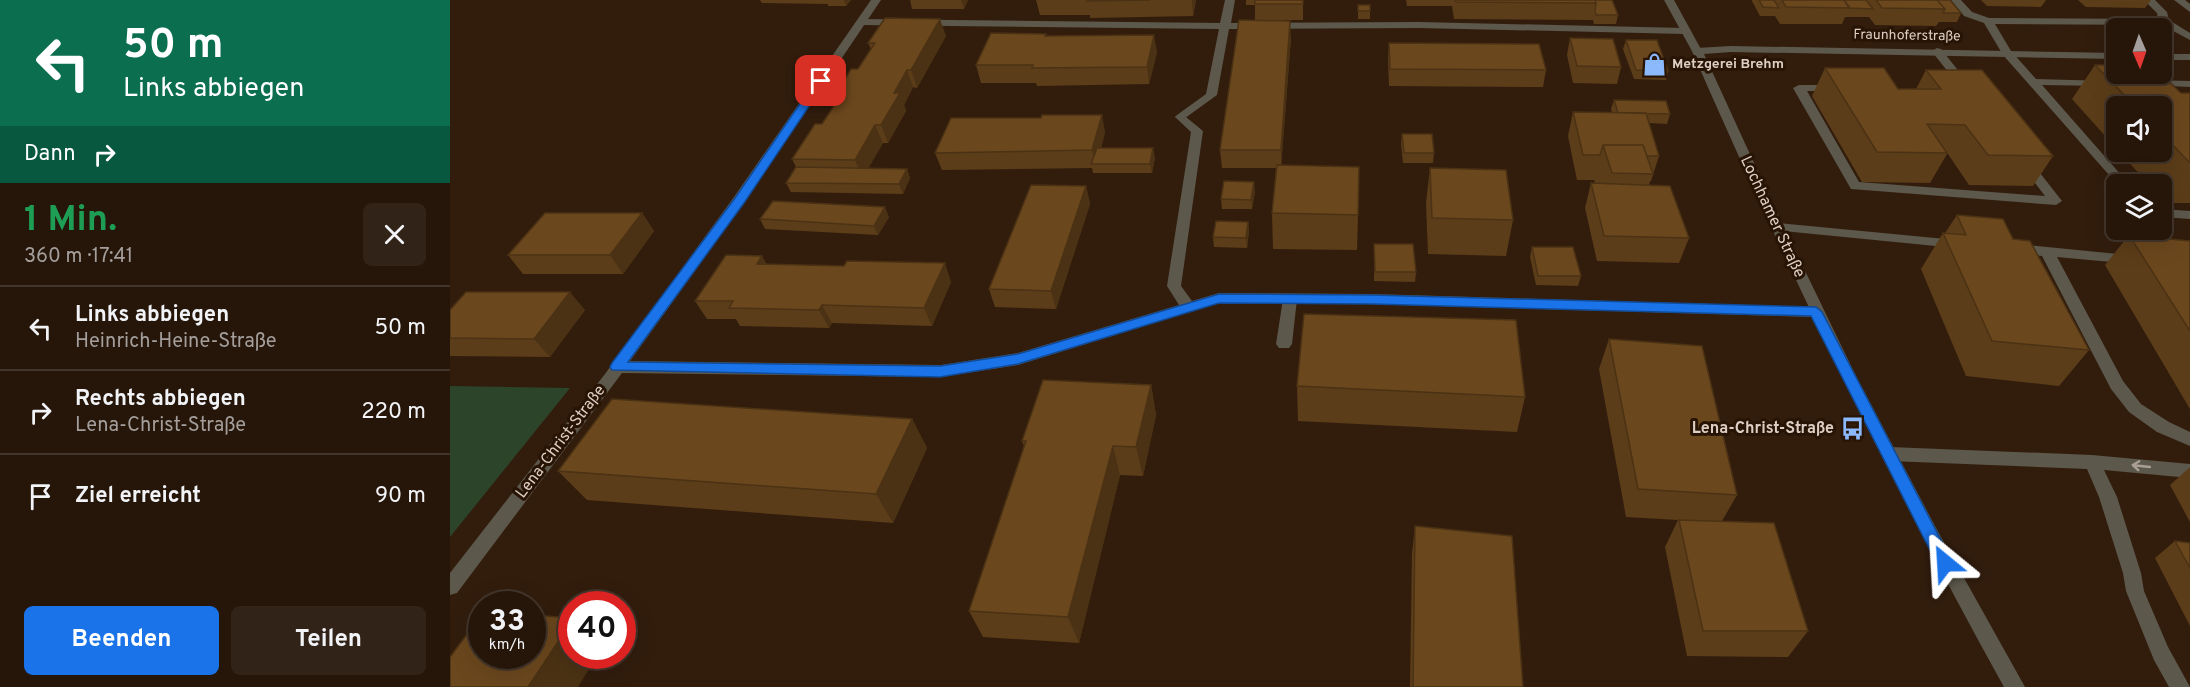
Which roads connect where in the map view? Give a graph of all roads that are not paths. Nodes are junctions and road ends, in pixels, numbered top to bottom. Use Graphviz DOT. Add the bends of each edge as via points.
graph roads {
  1 [pos="876,0"];
  2 [pos="1230,0"];
  3 [pos="1669,0"];
  4 [pos="1956,0"];
  5 [pos="2149,0"];
  6 [pos="2179,0"];
  7 [pos="2190,9"];
  8 [pos="2163,18"];
  9 [pos="1988,21"];
  10 [pos="861,22"];
  11 [pos="2106,22"];
  12 [pos="1224,26"];
  13 [pos="2172,27"];
  14 [pos="1684,31"];
  15 [pos="2190,37"];
  16 [pos="1697,51"];
  17 [pos="1937,51"];
  18 [pos="2007,53"];
  19 [pos="2106,56"];
  20 [pos="2172,57"];
  21 [pos="2190,57"];
  22 [pos="2033,82"];
  23 [pos="2106,83"];
  24 [pos="2172,84"];
  25 [pos="2190,84"];
  26 [pos="1847,88"];
  27 [pos="1966,92"];
  28 [pos="2019,154"];
  29 [pos="2114,174"];
  30 [pos="2172,214"];
  31 [pos="2190,215"];
  32 [pos="1777,227"];
  33 [pos="1966,245"];
  34 [pos="2001,248"];
  35 [pos="2047,252"];
  36 [pos="2142,259"];
  37 [pos="1290,299"];
  38 [pos="1188,307"];
  39 [pos="1816,312"];
  40 [pos="1284,344"];
  41 [pos="617,367"];
  42 [pos="2190,438"];
  43 [pos="1890,454"];
  44 [pos="2092,462"];
  45 [pos="2190,471"];
  46 [pos="450,587"];
  47 [pos="2015,687"];
  48 [pos="2180,687"];
  1 -- 10 [label="street, Lena-Christ-Straße"];
  2 -- 12 [label="street"];
  3 -- 14 [label="street, Lochhamer Straße"];
  4 -- 9 [label="street" via="1968,14"];
  5 -- 8 [label="street"];
  6 -- 7 [label="street"];
  9 -- 11 [label="street"];
  9 -- 18 [label="street"];
  10 -- 12 [label="street"];
  10 -- 41 [label="street, Lena-Christ-Straße" via="740,201"];
  12 -- 14 [label="street" via="1419,25"];
  12 -- 38 [label="street" via="1211,95 1181,117 1197,131 1174,286"];
  13 -- 15 [label="street"];
  14 -- 16 [label="street, Lochhamer Straße"];
  16 -- 17 [label="street, Fraunhoferstraße"];
  16 -- 32 [label="street, Lochhamer Straße"];
  17 -- 18 [label="street, Fraunhoferstraße"];
  17 -- 27 [label="street"];
  18 -- 19 [label="street, Fraunhoferstraße"];
  18 -- 22 [label="street"];
  20 -- 21 [label="street"];
  22 -- 23 [label="street"];
  22 -- 29 [label="street"];
  24 -- 25 [label="street"];
  26 -- 28 [label="street" via="1799,88 1855,186 2056,201"];
  30 -- 31 [label="street"];
  32 -- 33 [label="street"];
  32 -- 39 [label="street, Lochhamer Straße"];
  34 -- 35 [label="street"];
  35 -- 36 [label="street"];
  35 -- 42 [label="street" via="2117,385 2135,408 2163,427"];
  37 -- 38 [label="street" via="1219,298"];
  37 -- 39 [label="street"];
  37 -- 40 [label="street"];
  38 -- 41 [label="street" via="1018,359 940,371"];
  39 -- 43 [label="street, Lochhamer Straße"];
  41 -- 46 [label="street, Lena-Christ-Straße"];
  43 -- 44 [label="street"];
  43 -- 47 [label="street, Lochhamer Straße" via="1954,580"];
  45 -- 44 [label="street, one-way"];
  44 -- 48 [label="street" via="2108,497 2135,591"];
}
